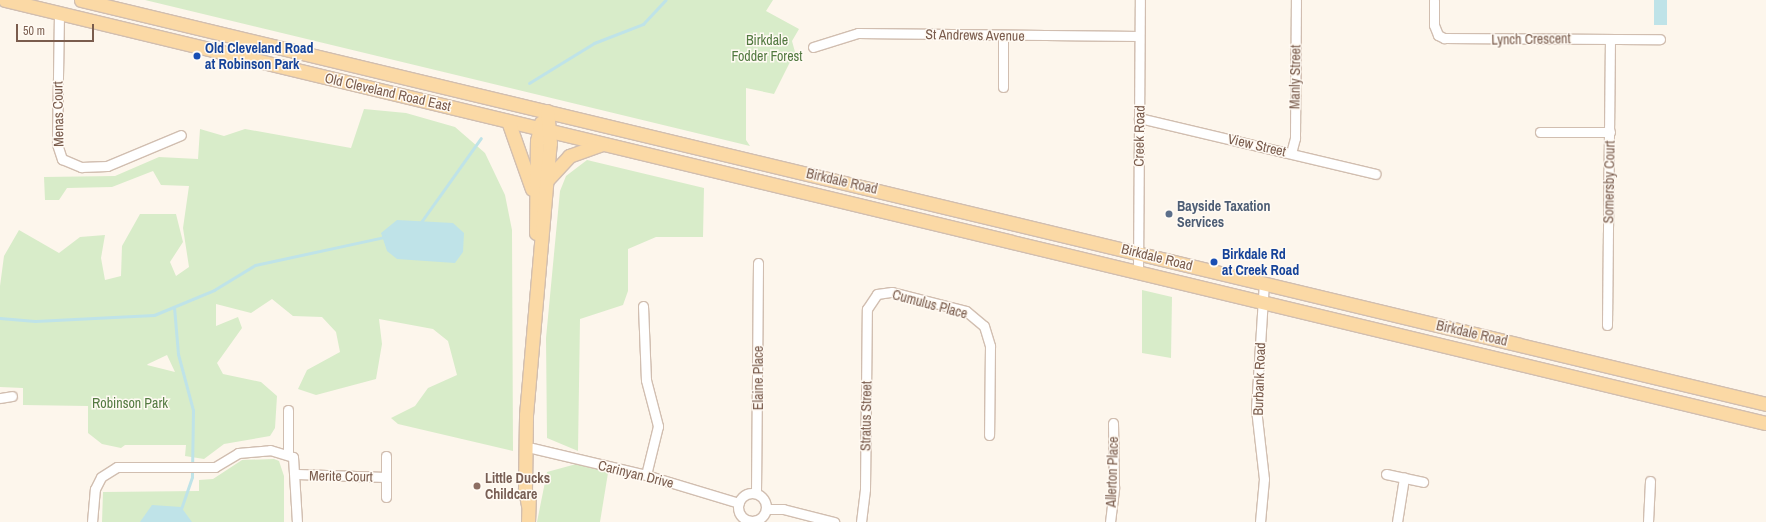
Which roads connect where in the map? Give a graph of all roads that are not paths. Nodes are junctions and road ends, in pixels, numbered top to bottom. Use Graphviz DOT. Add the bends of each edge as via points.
graph roads {
  1 [pos="5,0"];
  2 [pos="81,0"];
  3 [pos="1140,0"];
  4 [pos="1296,0"];
  5 [pos="1434,0"];
  6 [pos="58,13"];
  7 [pos="1003,36"];
  8 [pos="1139,36"];
  9 [pos="1610,39"];
  10 [pos="1660,39"];
  11 [pos="813,47"];
  12 [pos="1003,87"];
  13 [pos="547,111"];
  14 [pos="1139,118"];
  15 [pos="508,121"];
  16 [pos="544,129"];
  17 [pos="1540,132"];
  18 [pos="1610,132"];
  19 [pos="181,135"];
  20 [pos="602,144"];
  21 [pos="1291,153"];
  22 [pos="1375,174"];
  23 [pos="546,180"];
  24 [pos="535,195"];
  25 [pos="538,248"];
  26 [pos="1138,253"];
  27 [pos="758,263"];
  28 [pos="1138,271"];
  29 [pos="1264,283"];
  30 [pos="1263,301"];
  31 [pos="643,306"];
  32 [pos="867,309"];
  33 [pos="1607,325"];
  34 [pos="530,394"];
  35 [pos="12,396"];
  36 [pos="0,398"];
  37 [pos="1766,404"];
  38 [pos="288,410"];
  39 [pos="1113,423"];
  40 [pos="1766,423"];
  41 [pos="989,435"];
  42 [pos="532,448"];
  43 [pos="288,452"];
  44 [pos="386,456"];
  45 [pos="297,474"];
  46 [pos="1386,474"];
  47 [pos="646,475"];
  48 [pos="386,476"];
  49 [pos="1404,478"];
  50 [pos="1650,481"];
  51 [pos="1423,482"];
  52 [pos="756,493"];
  53 [pos="386,497"];
  54 [pos="739,503"];
  55 [pos="528,505"];
  56 [pos="766,510"];
  57 [pos="755,521"];
  58 [pos="92,522"];
  59 [pos="297,522"];
  60 [pos="528,522"];
  61 [pos="834,522"];
  62 [pos="861,522"];
  63 [pos="1110,522"];
  64 [pos="1260,522"];
  65 [pos="1397,522"];
  66 [pos="1648,522"];
  1 -- 6 [label="main road, Old Cleveland Road East"];
  2 -- 13 [label="main road, Old Cleveland Road East"];
  3 -- 8 [label="street, Creek Road"];
  4 -- 21 [label="street, Manly Street" via="1295,138"];
  5 -- 9 [label="street, Lynch Crescent" via="1434,25 1438,35 1444,38"];
  6 -- 15 [label="main road, Old Cleveland Road East"];
  6 -- 19 [label="street, Menas Court" via="57,144 62,159 82,167 107,166"];
  7 -- 8 [label="street, St Andrews Avenue"];
  7 -- 11 [label="street, St Andrews Avenue" via="858,33"];
  7 -- 12 [label="street"];
  8 -- 14 [label="street, Creek Road"];
  9 -- 10 [label="street, Lynch Crescent"];
  9 -- 18 [label="street, Somersby Court"];
  13 -- 16 [label="main road"];
  13 -- 26 [label="main road, Birkdale Road"];
  14 -- 21 [label="street, View Street"];
  14 -- 26 [label="street, Creek Road"];
  15 -- 16 [label="main road, Old Cleveland Road East"];
  15 -- 24 [label="main road"];
  16 -- 20 [label="main road, Birkdale Road"];
  16 -- 23 [label="main road"];
  16 -- 24 [label="main road"];
  17 -- 18 [label="street"];
  18 -- 33 [label="street, Somersby Court"];
  20 -- 23 [label="main road" via="569,156"];
  20 -- 28 [label="main road, Birkdale Road"];
  21 -- 22 [label="street, View Street"];
  23 -- 25 [label="main road"];
  24 -- 25 [label="main road"];
  25 -- 34 [label="main road"];
  26 -- 28 [label="street, Creek Road"];
  26 -- 29 [label="main road, Birkdale Road"];
  27 -- 52 [label="street, Elaine Place"];
  28 -- 30 [label="main road, Birkdale Road"];
  29 -- 30 [label="street, Burbank Road"];
  29 -- 37 [label="main road, Birkdale Road"];
  30 -- 40 [label="main road, Birkdale Road"];
  30 -- 64 [label="street, Burbank Road" via="1256,409 1264,479"];
  31 -- 47 [label="street" via="646,380 658,426"];
  32 -- 41 [label="street, Cumulus Place" via="872,300 884,291 966,311 977,318 984,326 990,346"];
  32 -- 62 [label="street, Stratus Street" via="865,489"];
  34 -- 42 [label="main road"];
  34 -- 55 [label="main road" via="525,482"];
  35 -- 36 [label="street"];
  38 -- 43 [label="street"];
  39 -- 63 [label="street, Allerton Place" via="1114,487"];
  42 -- 47 [label="street, Carinyan Drive"];
  42 -- 55 [label="main road"];
  43 -- 45 [label="street" via="293,457"];
  43 -- 58 [label="street" via="247,451 215,466 116,468 101,477 95,489"];
  44 -- 48 [label="street, Merite Court"];
  45 -- 48 [label="street, Merite Court"];
  45 -- 59 [label="street"];
  46 -- 49 [label="street"];
  47 -- 54 [label="street, Carinyan Drive"];
  48 -- 53 [label="street, Merite Court"];
  49 -- 51 [label="street"];
  49 -- 65 [label="street"];
  50 -- 66 [label="street"];
  52 -- 54 [label="street" via="744,496"];
  52 -- 56 [label="street" via="764,499"];
  54 -- 57 [label="street" via="742,516"];
  55 -- 60 [label="main road"];
  56 -- 57 [label="street"];
  56 -- 61 [label="street" via="783,510"];
}
